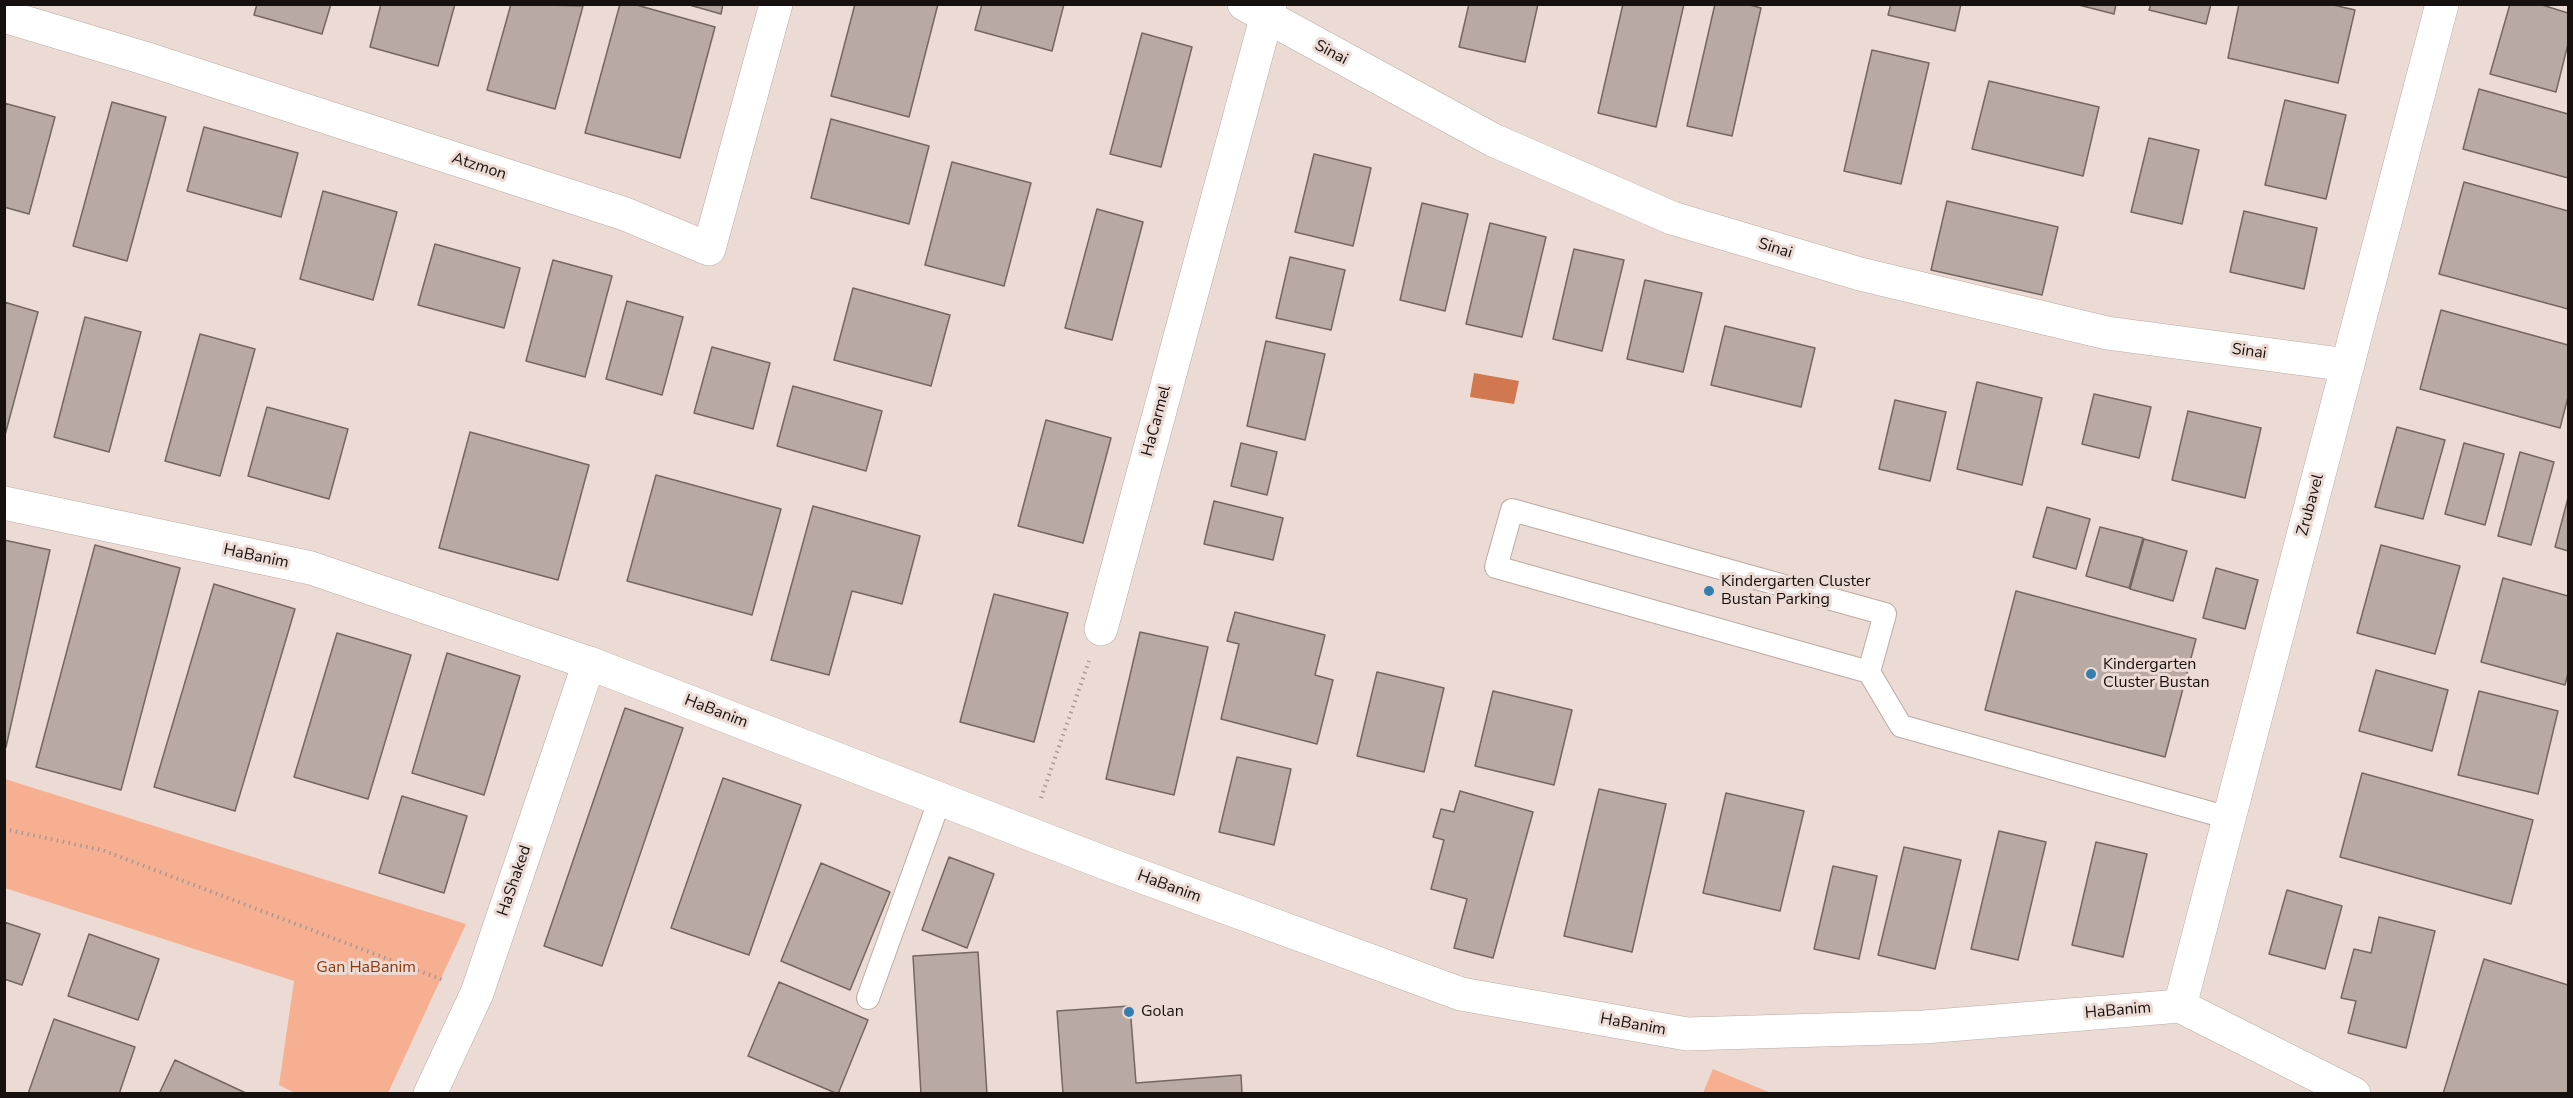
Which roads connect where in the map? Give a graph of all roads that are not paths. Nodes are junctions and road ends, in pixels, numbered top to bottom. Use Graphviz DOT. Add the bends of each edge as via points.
graph roads {
  1 [pos="776,4"];
  2 [pos="2442,4"];
  3 [pos="1260,9"];
  4 [pos="4,16"];
  5 [pos="2348,365"];
  6 [pos="4,503"];
  7 [pos="1101,629"];
  8 [pos="589,663"];
  9 [pos="1869,672"];
  10 [pos="940,799"];
  11 [pos="2229,818"];
  12 [pos="868,998"];
  13 [pos="2180,1006"];
  14 [pos="430,1094"];
  15 [pos="2354,1094"];
  1 -- 4 [label="street, Atzmon" via="709,249 614,211"];
  2 -- 5 [label="street, Zrubavel"];
  3 -- 5 [label="street, Sinai" via="1493,140 1672,218 1860,274 2107,333"];
  3 -- 7 [label="street, HaCarmel"];
  5 -- 11 [label="street, Zrubavel"];
  6 -- 8 [label="street, HaBanim" via="311,568"];
  8 -- 10 [label="street, HaBanim"];
  8 -- 14 [label="street, HaShaked" via="477,993"];
  9 -- 9 [label="lane" via="1884,614 1512,510 1496,567"];
  9 -- 11 [label="lane" via="1902,726"];
  10 -- 12 [label="lane"];
  10 -- 13 [label="street, HaBanim" via="1461,994 1687,1034 1924,1027"];
  11 -- 13 [label="street, Zrubavel"];
  13 -- 15 [label="street"];
}
